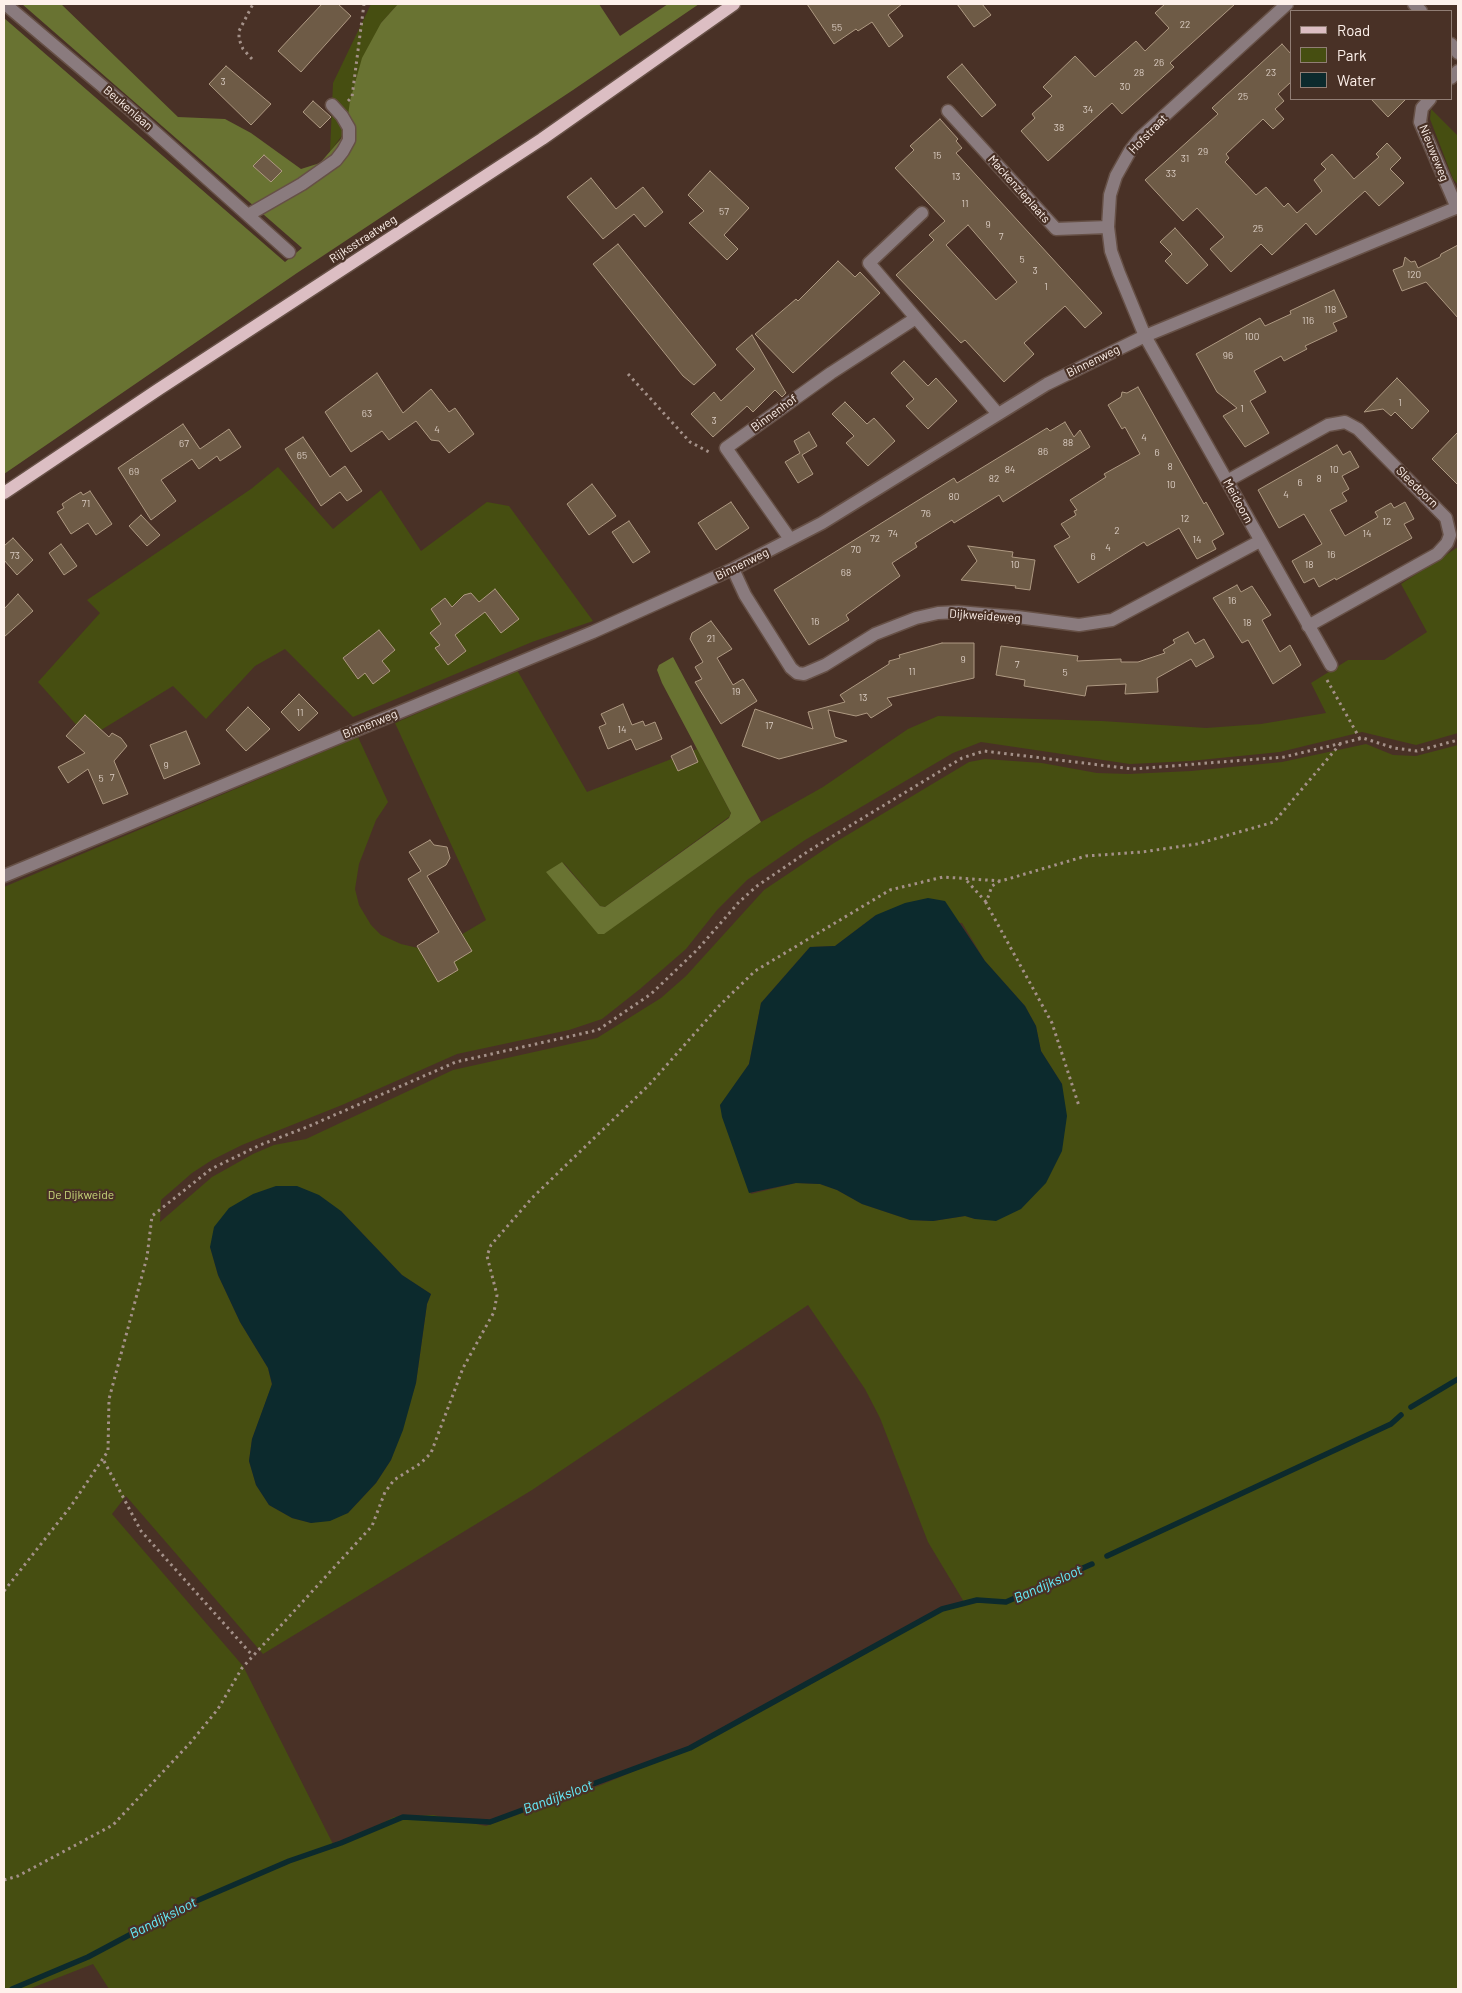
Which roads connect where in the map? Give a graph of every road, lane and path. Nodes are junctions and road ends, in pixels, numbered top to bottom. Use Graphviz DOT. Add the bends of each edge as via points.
graph roads {
  1 [pos="5,4"];
  2 [pos="253,4"];
  3 [pos="364,4"];
  4 [pos="734,4"];
  5 [pos="1287,4"];
  6 [pos="252,60"];
  7 [pos="1429,100"];
  8 [pos="335,108"];
  9 [pos="948,111"];
  10 [pos="1457,208"];
  11 [pos="922,214"];
  12 [pos="248,215"];
  13 [pos="1108,226"];
  14 [pos="289,252"];
  15 [pos="916,318"];
  16 [pos="1145,336"];
  17 [pos="628,374"];
  18 [pos="998,414"];
  19 [pos="726,448"];
  20 [pos="1227,481"];
  21 [pos="4,493"];
  22 [pos="790,539"];
  23 [pos="1260,542"];
  24 [pos="733,569"];
  25 [pos="1308,626"];
  26 [pos="1331,665"];
  27 [pos="1360,739"];
  28 [pos="1458,740"];
  29 [pos="1341,743"];
  30 [pos="4,876"];
  31 [pos="966,880"];
  32 [pos="1001,881"];
  33 [pos="986,902"];
  34 [pos="1079,1106"];
  35 [pos="104,1460"];
  36 [pos="4,1591"];
  37 [pos="253,1656"];
  38 [pos="4,1880"];
  1 -- 12 [label="street, Beukenlaan"];
  2 -- 6 [label="path" via="239,31 243,49"];
  3 -- 8 [label="path" via="352,97"];
  4 -- 21 [label="main road, Rijksstraatweg" via="542,139 159,388"];
  5 -- 13 [label="street, Hofstraat" via="1140,138 1116,176 1110,195"];
  7 -- 10 [label="street, Nieuweweg" via="1422,108 1420,122"];
  8 -- 12 [label="street" via="349,128 349,140 336,160"];
  9 -- 13 [label="street, Mackenzieplaats" via="1056,229"];
  10 -- 16 [label="street, Binnenweg"];
  11 -- 15 [label="street" via="869,263"];
  12 -- 14 [label="street, Beukenlaan"];
  13 -- 16 [label="street, Hofstraat" via="1119,274"];
  15 -- 18 [label="street"];
  15 -- 19 [label="street, Binnenhof" via="823,378"];
  16 -- 18 [label="street, Binnenweg" via="1048,384"];
  16 -- 20 [label="street, Meidoorn"];
  17 -- 19 [label="path" via="690,442 711,453"];
  18 -- 22 [label="street, Binnenweg" via="830,518"];
  19 -- 22 [label="street"];
  20 -- 23 [label="street, Meidoorn"];
  20 -- 25 [label="street, Sleedoorn" via="1328,425 1345,422 1358,429 1446,518 1450,534 1437,554"];
  22 -- 24 [label="street, Binnenweg"];
  23 -- 24 [label="street, Dijkweideweg" via="1112,620 1079,625 988,615 938,614 916,618 875,634 804,674 791,668 745,595"];
  23 -- 25 [label="street, Meidoorn"];
  24 -- 30 [label="street, Binnenweg" via="593,632"];
  25 -- 26 [label="street, Meidoorn"];
  26 -- 27 [label="path" via="1322,671"];
  27 -- 28 [label="path" via="1417,751"];
  27 -- 29 [label="path"];
  29 -- 32 [label="path" via="1274,822 1197,844 1086,856"];
  29 -- 35 [label="path" via="1284,757 1133,769 984,751 962,758 757,886 698,950 651,994 598,1030 456,1062 211,1169 152,1216 147,1257 109,1399 108,1451"];
  31 -- 32 [label="path"];
  31 -- 33 [label="path"];
  31 -- 37 [label="path" via="943,877 890,890 755,971 719,1006 649,1085 532,1198 491,1245 487,1256 497,1295 494,1312 462,1368 431,1453 394,1480 385,1492 372,1526"];
  32 -- 33 [label="path" via="992,886"];
  33 -- 34 [label="path" via="1052,1023"];
  35 -- 36 [label="path"];
  35 -- 37 [label="path" via="141,1531"];
  37 -- 38 [label="path" via="242,1668 218,1709 191,1742 113,1825 18,1876"];
}
